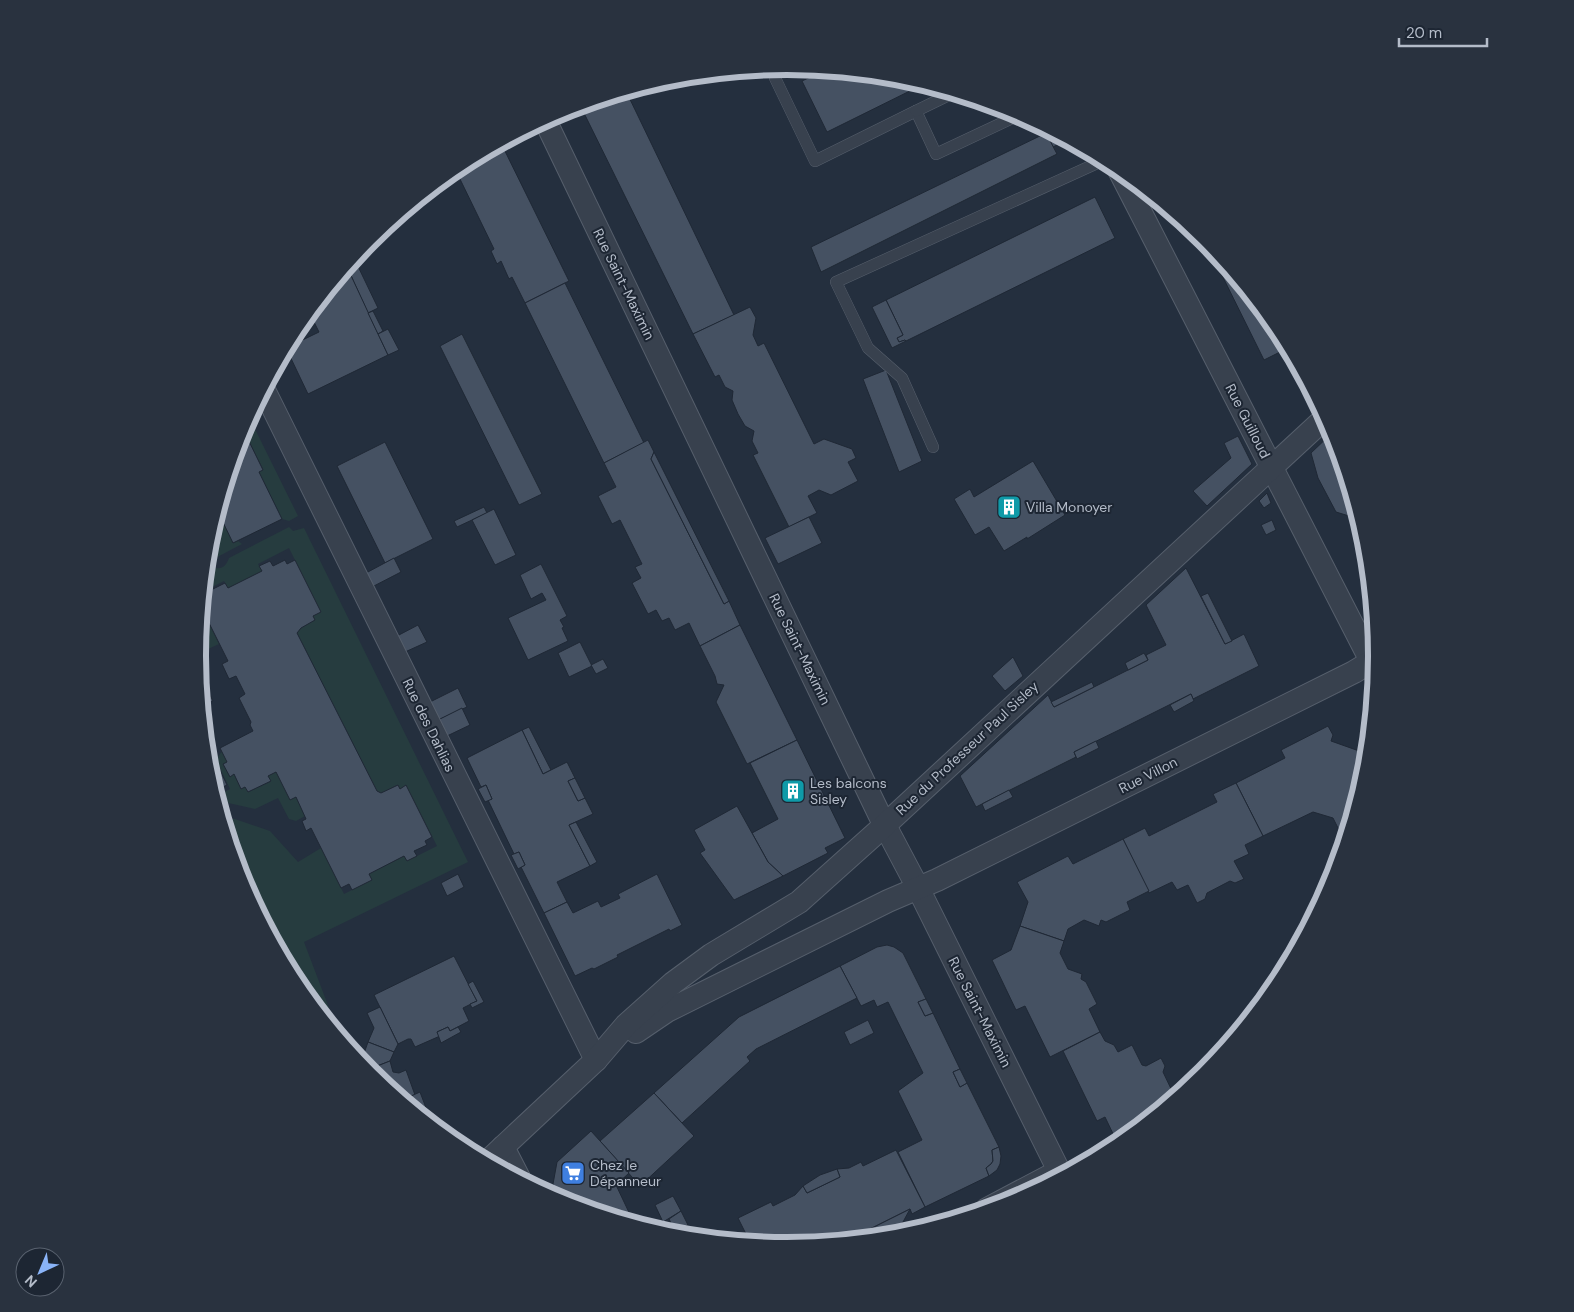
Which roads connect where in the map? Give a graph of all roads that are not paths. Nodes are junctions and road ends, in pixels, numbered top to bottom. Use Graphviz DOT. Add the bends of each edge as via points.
graph roads {
  1 [pos="775,78"];
  2 [pos="944,97"];
  3 [pos="916,111"];
  4 [pos="1010,120"];
  5 [pos="548,127"];
  6 [pos="1095,164"];
  7 [pos="1127,185"];
  8 [pos="267,397"];
  9 [pos="1319,423"];
  10 [pos="933,446"];
  11 [pos="1272,467"];
  12 [pos="1368,652"];
  13 [pos="1368,667"];
  14 [pos="886,825"];
  15 [pos="918,888"];
  16 [pos="596,1060"];
  17 [pos="496,1154"];
  18 [pos="506,1164"];
  19 [pos="1058,1169"];
  1 -- 3 [label="lane" via="815,161"];
  2 -- 3 [label="lane"];
  3 -- 4 [label="lane" via="936,154"];
  5 -- 14 [label="street, Rue Saint-Maximin"];
  6 -- 10 [label="lane" via="836,282 868,348 902,378"];
  7 -- 11 [label="street, Rue Guilloud"];
  8 -- 16 [label="street, Rue des Dahlias"];
  9 -- 11 [label="street, Rue du Professeur Paul Sisley"];
  11 -- 12 [label="street, Rue Guilloud"];
  11 -- 14 [label="street, Rue du Professeur Paul Sisley"];
  13 -- 15 [label="street, Rue Villon"];
  14 -- 15 [label="street, Rue Saint-Maximin"];
  14 -- 16 [label="street, Rue du Professeur Paul Sisley" via="799,902 710,955 673,983 626,1025"];
  15 -- 16 [label="street, Rue du Professeur Paul Sisley" via="667,1011"];
  15 -- 19 [label="street, Rue Saint-Maximin"];
  16 -- 17 [label="street, Rue du Professeur Paul Sisley"];
  17 -- 18 [label="street"];
}
